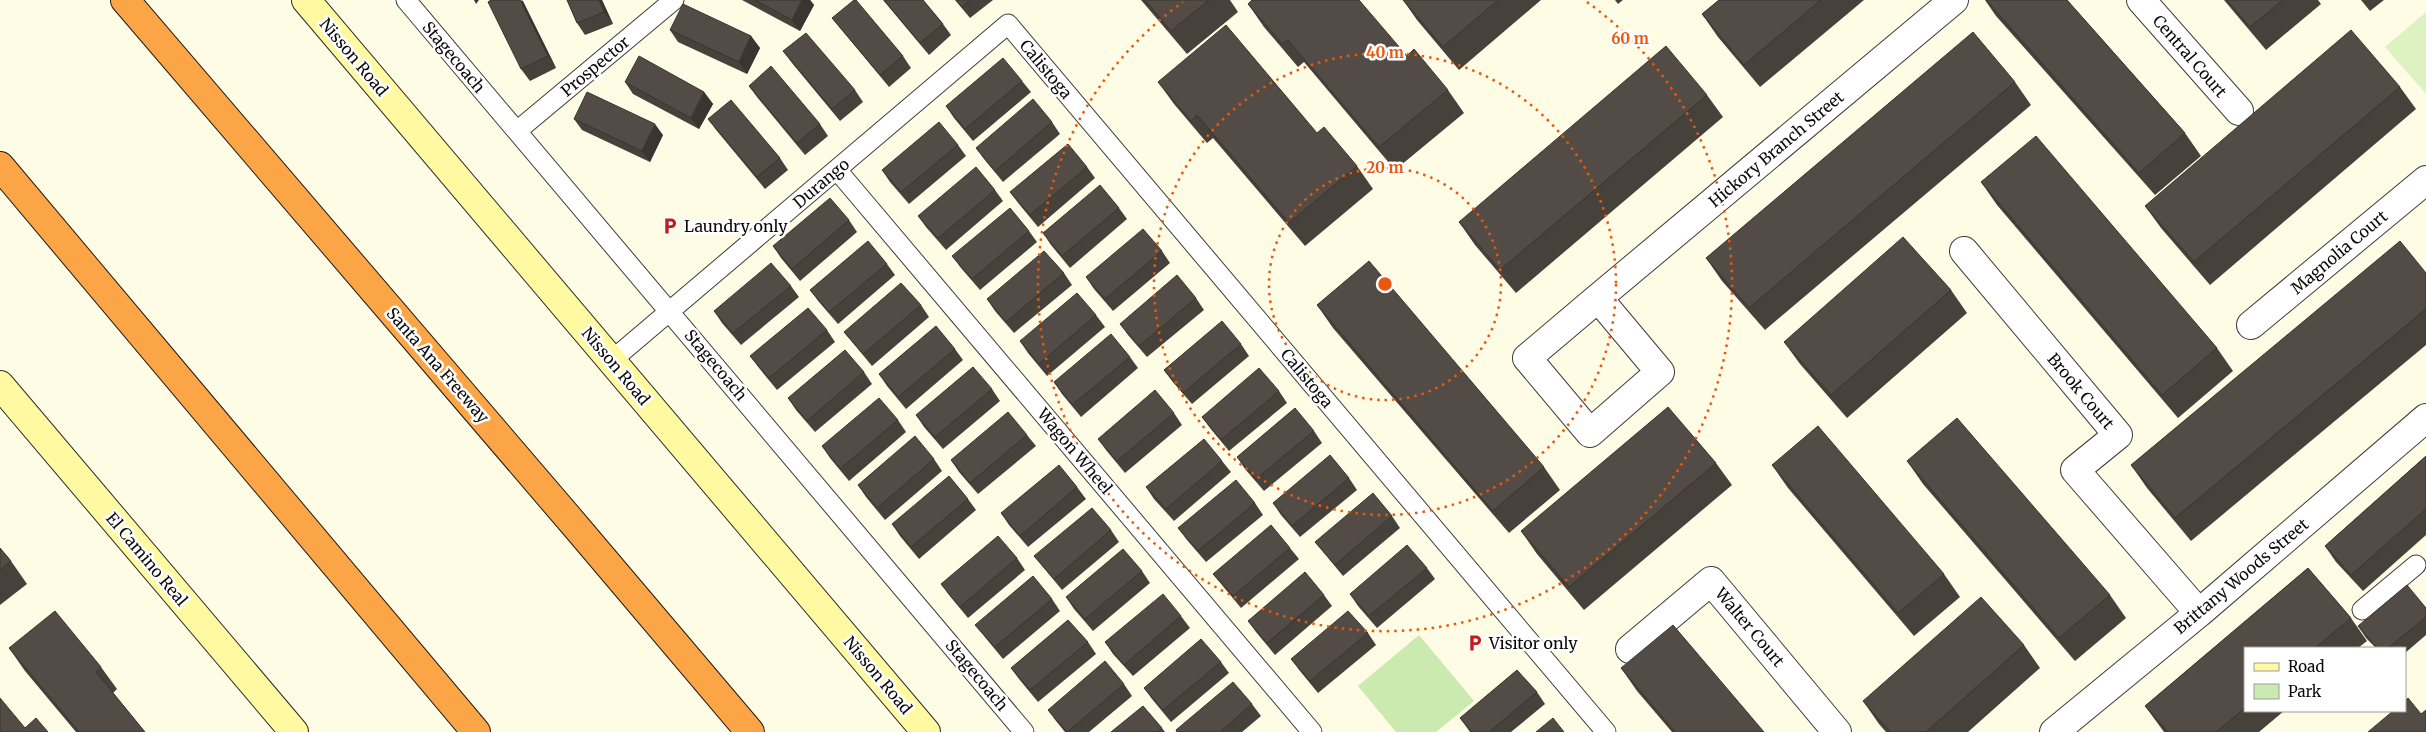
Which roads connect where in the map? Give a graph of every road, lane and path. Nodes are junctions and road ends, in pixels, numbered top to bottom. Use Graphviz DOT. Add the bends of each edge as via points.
graph roads {
  1 [pos="125,0"];
  2 [pos="306,0"];
  3 [pos="406,0"];
  4 [pos="674,0"];
  5 [pos="1954,0"];
  6 [pos="2141,0"];
  7 [pos="1008,24"];
  8 [pos="2239,111"];
  9 [pos="517,131"];
  10 [pos="0,166"];
  11 [pos="838,170"];
  12 [pos="2426,180"];
  13 [pos="1964,252"];
  14 [pos="1598,298"];
  15 [pos="669,310"];
  16 [pos="2251,325"];
  17 [pos="611,361"];
  18 [pos="0,386"];
  19 [pos="2426,418"];
  20 [pos="2423,566"];
  21 [pos="2362,610"];
  22 [pos="2199,613"];
  23 [pos="1630,649"];
  24 [pos="294,732"];
  25 [pos="476,732"];
  26 [pos="750,732"];
  27 [pos="926,732"];
  28 [pos="1024,732"];
  29 [pos="1312,732"];
  30 [pos="1606,732"];
  31 [pos="1838,732"];
  32 [pos="2054,732"];
  1 -- 26 [label="highway, Santa Ana Freeway"];
  2 -- 17 [label="street, Nisson Road"];
  3 -- 9 [label="lane, Stagecoach"];
  4 -- 9 [label="lane, Prospector"];
  5 -- 14 [label="street, Hickory Branch Street"];
  6 -- 8 [label="street, Central Court"];
  7 -- 11 [label="lane, Durango"];
  7 -- 30 [label="lane, Calistoga"];
  9 -- 15 [label="lane, Stagecoach"];
  10 -- 25 [label="highway"];
  11 -- 15 [label="lane, Durango"];
  11 -- 29 [label="lane, Wagon Wheel"];
  12 -- 16 [label="street, Magnolia Court"];
  13 -- 22 [label="street, Brook Court" via="2118,435 2075,470"];
  14 -- 14 [label="street" via="1527,358 1590,433 1660,372"];
  15 -- 17 [label="lane, Durango"];
  15 -- 28 [label="lane, Stagecoach"];
  17 -- 27 [label="street, Nisson Road"];
  18 -- 24 [label="street, El Camino Real"];
  19 -- 22 [label="street, Brittany Woods Street"];
  20 -- 21 [label="lane"];
  22 -- 32 [label="street, Brittany Woods Street"];
  23 -- 31 [label="street, Walter Court" via="1711,580"];
}
